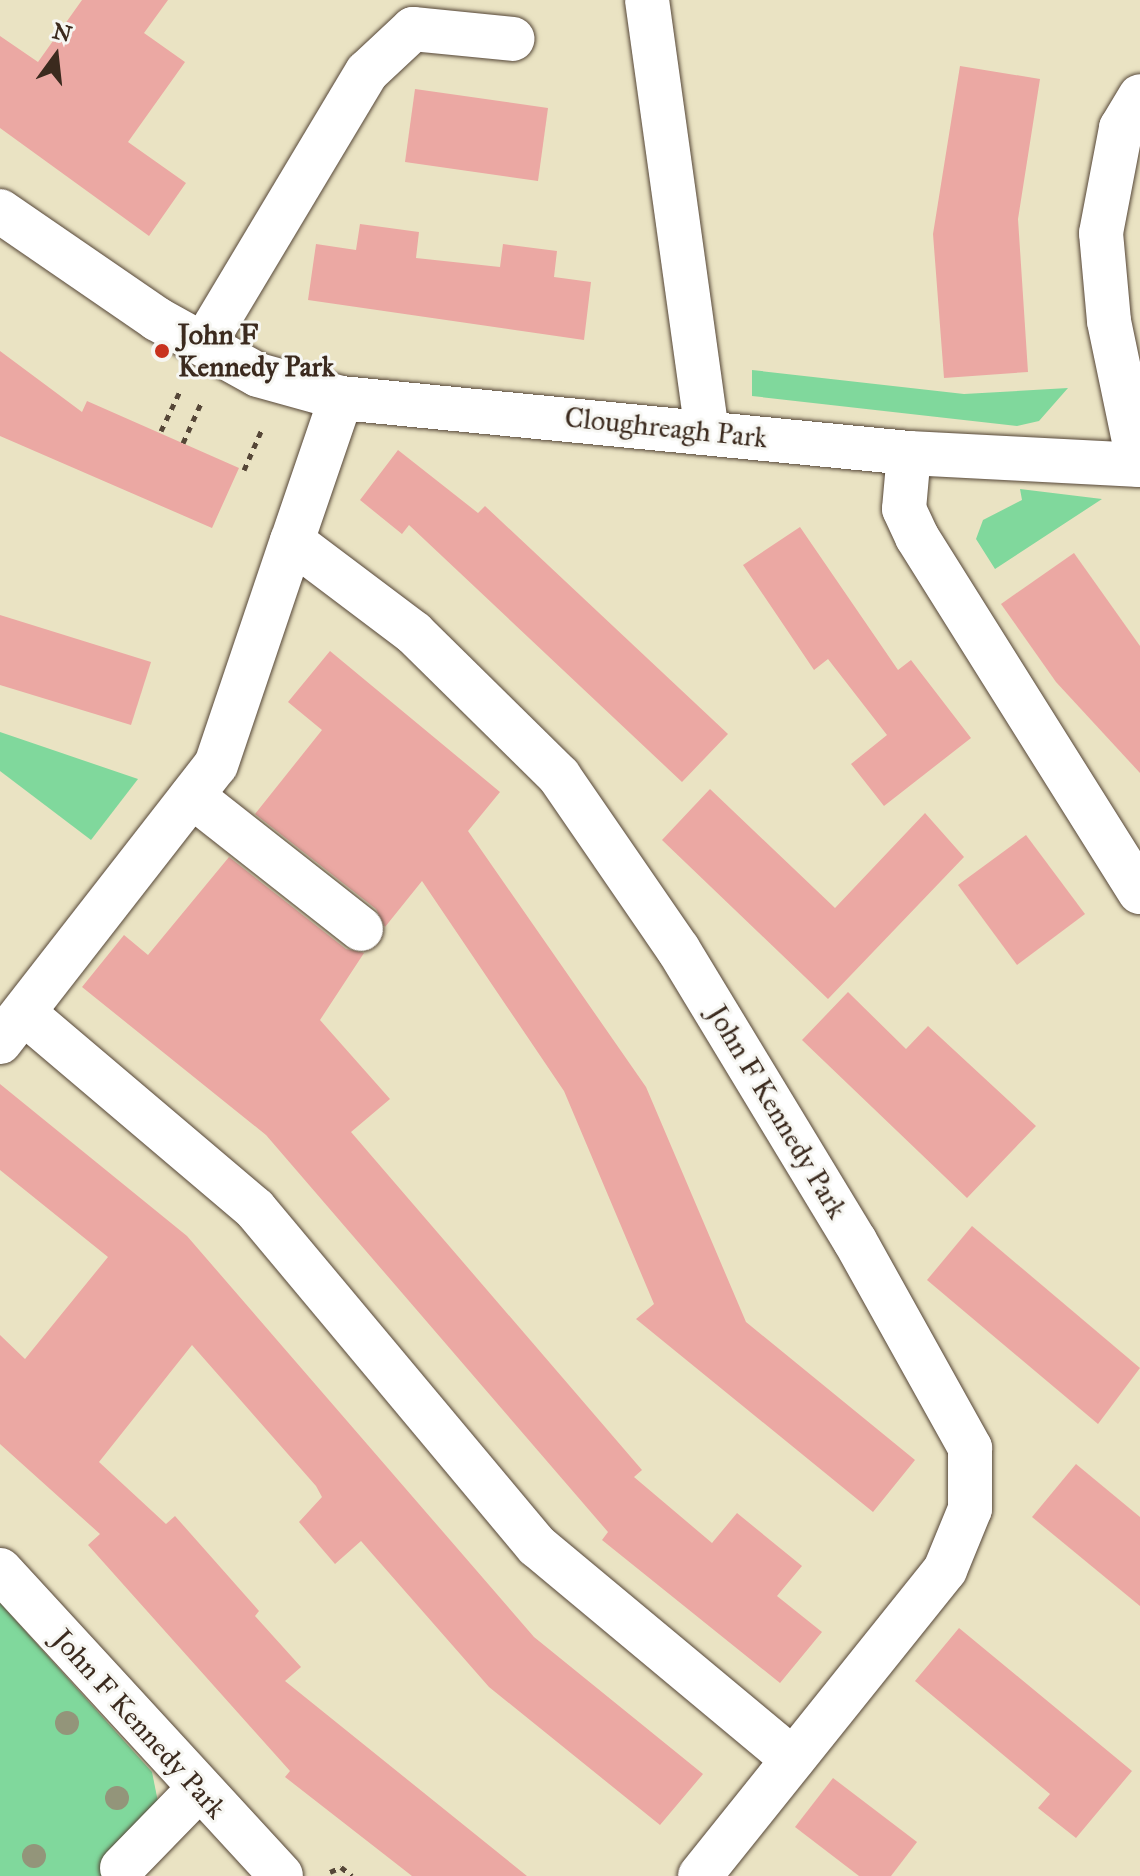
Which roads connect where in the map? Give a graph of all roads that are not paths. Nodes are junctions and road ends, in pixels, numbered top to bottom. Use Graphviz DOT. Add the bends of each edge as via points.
graph roads {
  1 [pos="647,0"];
  2 [pos="513,39"];
  3 [pos="1140,96"];
  4 [pos="0,211"];
  5 [pos="195,361"];
  6 [pos="341,398"];
  7 [pos="707,431"];
  8 [pos="909,453"];
  9 [pos="1140,465"];
  10 [pos="292,541"];
  11 [pos="192,796"];
  12 [pos="1140,892"];
  13 [pos="361,929"];
  14 [pos="12,1028"];
  15 [pos="0,1570"];
  16 [pos="793,1759"];
  17 [pos="196,1792"];
  18 [pos="122,1868"];
  19 [pos="281,1876"];
  20 [pos="700,1876"];
  1 -- 7 [label="street"];
  2 -- 5 [label="street" via="413,29 367,72"];
  3 -- 9 [label="street" via="1121,128 1101,233 1109,321"];
  4 -- 5 [label="street, Cloughreagh Park"];
  5 -- 6 [label="street, Cloughreagh Park"];
  6 -- 7 [label="street, Cloughreagh Park"];
  6 -- 10 [label="street"];
  7 -- 8 [label="street, Cloughreagh Park"];
  8 -- 9 [label="street, Cloughreagh Park"];
  8 -- 12 [label="street" via="904,509 917,537"];
  10 -- 11 [label="street" via="216,765"];
  10 -- 16 [label="street, John F Kennedy Park" via="414,633 559,776 678,949 970,1448 970,1509 945,1570"];
  11 -- 13 [label="street"];
  11 -- 14 [label="street"];
  14 -- 16 [label="street" via="255,1209 537,1546"];
  15 -- 17 [label="street, John F Kennedy Park"];
  16 -- 20 [label="street, John F Kennedy Park"];
  17 -- 18 [label="street"];
  17 -- 19 [label="street, John F Kennedy Park"];
}
